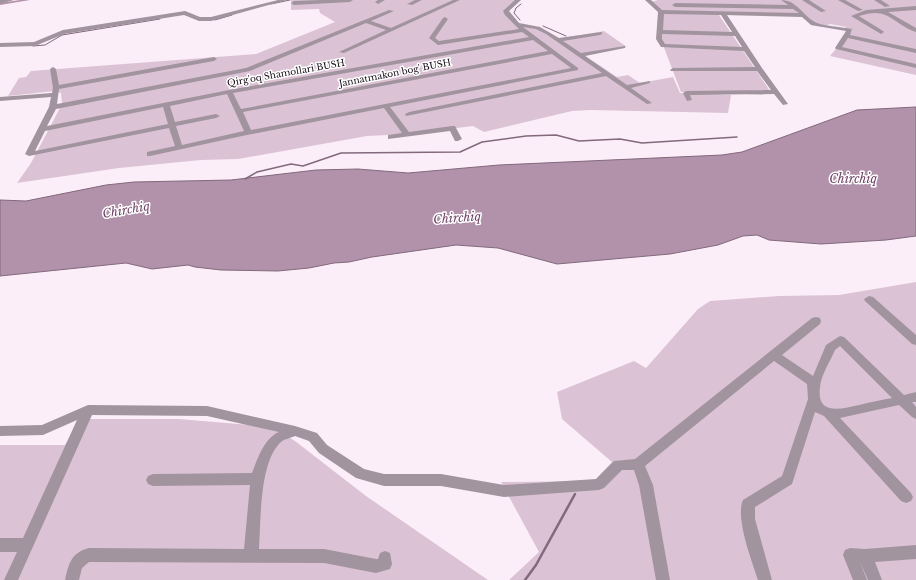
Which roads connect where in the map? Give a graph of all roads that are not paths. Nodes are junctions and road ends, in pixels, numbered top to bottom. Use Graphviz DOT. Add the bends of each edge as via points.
graph roads {
  1 [pos="11,0"];
  2 [pos="284,0"];
  3 [pos="350,0"];
  4 [pos="419,0"];
  5 [pos="457,0"];
  6 [pos="518,0"];
  7 [pos="648,0"];
  8 [pos="784,0"];
  9 [pos="805,0"];
  10 [pos="841,0"];
  11 [pos="877,0"];
  12 [pos="0,2"];
  13 [pos="294,3"];
  14 [pos="410,4"];
  15 [pos="675,5"];
  16 [pos="887,6"];
  17 [pos="794,7"];
  18 [pos="916,8"];
  19 [pos="860,10"];
  20 [pos="881,10"];
  21 [pos="391,11"];
  22 [pos="823,11"];
  23 [pos="722,13"];
  24 [pos="662,15"];
  25 [pos="804,15"];
  26 [pos="445,19"];
  27 [pos="727,20"];
  28 [pos="364,21"];
  29 [pos="516,24"];
  30 [pos="905,24"];
  31 [pos="916,24"];
  32 [pos="392,30"];
  33 [pos="522,30"];
  34 [pos="916,30"];
  35 [pos="659,32"];
  36 [pos="881,32"];
  37 [pos="600,33"];
  38 [pos="736,34"];
  39 [pos="847,36"];
  40 [pos="533,38"];
  41 [pos="558,40"];
  42 [pos="0,45"];
  43 [pos="623,47"];
  44 [pos="746,49"];
  45 [pos="916,51"];
  46 [pos="342,52"];
  47 [pos="554,52"];
  48 [pos="580,55"];
  49 [pos="214,59"];
  50 [pos="916,66"];
  51 [pos="54,69"];
  52 [pos="759,69"];
  53 [pos="673,70"];
  54 [pos="608,74"];
  55 [pos="648,82"];
  56 [pos="625,87"];
  57 [pos="55,92"];
  58 [pos="229,92"];
  59 [pos="776,92"];
  60 [pos="0,99"];
  61 [pos="689,100"];
  62 [pos="649,103"];
  63 [pos="785,104"];
  64 [pos="166,105"];
  65 [pos="386,106"];
  66 [pos="53,107"];
  67 [pos="239,111"];
  68 [pos="409,114"];
  69 [pos="216,116"];
  70 [pos="172,125"];
  71 [pos="42,129"];
  72 [pos="249,133"];
  73 [pos="407,135"];
  74 [pos="391,137"];
  75 [pos="458,139"];
  76 [pos="179,147"];
  77 [pos="150,154"];
  78 [pos="869,299"];
  79 [pos="816,321"];
  80 [pos="916,341"];
  81 [pos="774,356"];
  82 [pos="814,386"];
  83 [pos="916,397"];
  84 [pos="814,400"];
  85 [pos="902,401"];
  86 [pos="88,410"];
  87 [pos="829,414"];
  88 [pos="916,414"];
  89 [pos="295,430"];
  90 [pos="0,431"];
  91 [pos="638,464"];
  92 [pos="153,480"];
  93 [pos="257,480"];
  94 [pos="906,497"];
  95 [pos="0,545"];
  96 [pos="27,545"];
  97 [pos="916,552"];
  98 [pos="251,556"];
  99 [pos="865,556"];
  100 [pos="385,558"];
  101 [pos="11,580"];
  102 [pos="72,580"];
  103 [pos="663,580"];
  104 [pos="765,580"];
  105 [pos="860,580"];
  106 [pos="875,580"];
  1 -- 12 [label="street"];
  2 -- 42 [label="street" via="239,10 223,17 199,19 185,13 63,32 35,44"];
  3 -- 13 [label="street"];
  4 -- 14 [label="street"];
  5 -- 32 [label="street"];
  6 -- 29 [label="street" via="506,10"];
  7 -- 24 [label="street"];
  8 -- 17 [label="street"];
  9 -- 22 [label="street"];
  10 -- 19 [label="street"];
  11 -- 16 [label="street"];
  15 -- 17 [label="street"];
  17 -- 25 [label="street"];
  18 -- 20 [label="street"];
  20 -- 30 [label="street"];
  20 -- 36 [label="street" via="854,16"];
  21 -- 28 [label="street"];
  23 -- 24 [label="street"];
  23 -- 25 [label="street"];
  23 -- 27 [label="street"];
  24 -- 27 [label="street"];
  24 -- 35 [label="street"];
  25 -- 39 [label="street" via="813,24 850,30"];
  26 -- 33 [label="street" via="432,38 438,43"];
  27 -- 38 [label="street"];
  28 -- 32 [label="street"];
  28 -- 66 [label="street" via="248,70"];
  29 -- 33 [label="street"];
  29 -- 41 [label="street" via="538,28"];
  30 -- 31 [label="street"];
  30 -- 34 [label="street"];
  32 -- 46 [label="street"];
  33 -- 40 [label="street"];
  35 -- 38 [label="street"];
  35 -- 44 [label="street" via="662,46"];
  37 -- 41 [label="street"];
  38 -- 44 [label="street"];
  39 -- 45 [label="street"];
  39 -- 50 [label="street" via="838,48"];
  40 -- 47 [label="street"];
  40 -- 58 [label="street, Qirg'oq Shamollari BUSH"];
  41 -- 48 [label="street"];
  43 -- 48 [label="street"];
  44 -- 52 [label="street"];
  47 -- 65 [label="street" via="576,69"];
  47 -- 67 [label="street, Jannatmakon bog' BUSH"];
  48 -- 54 [label="street"];
  49 -- 57 [label="street"];
  51 -- 57 [label="street"];
  52 -- 53 [label="street"];
  52 -- 59 [label="street"];
  54 -- 56 [label="street"];
  54 -- 68 [label="street"];
  55 -- 56 [label="street"];
  56 -- 62 [label="street"];
  57 -- 60 [label="street"];
  57 -- 66 [label="street"];
  58 -- 64 [label="street, Qirg'oq Shamollari BUSH"];
  58 -- 67 [label="street"];
  59 -- 61 [label="street" via="686,93"];
  59 -- 63 [label="street"];
  64 -- 70 [label="street"];
  64 -- 71 [label="street, Qirg'oq Shamollari BUSH"];
  65 -- 72 [label="street"];
  65 -- 73 [label="street"];
  66 -- 71 [label="street"];
  67 -- 72 [label="street"];
  69 -- 70 [label="street"];
  70 -- 71 [label="street" via="29,154"];
  70 -- 76 [label="street"];
  72 -- 76 [label="street"];
  73 -- 74 [label="street"];
  73 -- 75 [label="street" via="452,128"];
  76 -- 77 [label="street"];
  78 -- 80 [label="street"];
  79 -- 81 [label="street"];
  81 -- 82 [label="street" via="812,381"];
  81 -- 91 [label="street" via="647,454"];
  82 -- 84 [label="street"];
  82 -- 85 [label="street" via="830,348 840,340"];
  83 -- 85 [label="street"];
  84 -- 87 [label="street" via="817,406"];
  84 -- 104 [label="street" via="787,480 748,504 748,519"];
  85 -- 87 [label="street"];
  85 -- 88 [label="street"];
  86 -- 89 [label="street" via="207,411"];
  86 -- 90 [label="street" via="43,430"];
  86 -- 96 [label="street"];
  87 -- 94 [label="street"];
  89 -- 91 [label="street" via="313,437 323,449 361,474 384,480 441,480 504,491 599,484 619,465"];
  89 -- 93 [label="street" via="277,438 264,458"];
  91 -- 103 [label="street" via="646,485"];
  92 -- 93 [label="street"];
  93 -- 98 [label="street"];
  95 -- 96 [label="street"];
  96 -- 101 [label="street"];
  97 -- 99 [label="street"];
  98 -- 100 [label="street" via="324,556 376,566 385,564"];
  98 -- 102 [label="street" via="89,555 81,557 78,561"];
  99 -- 105 [label="street" via="850,555"];
  99 -- 106 [label="street"];
}
